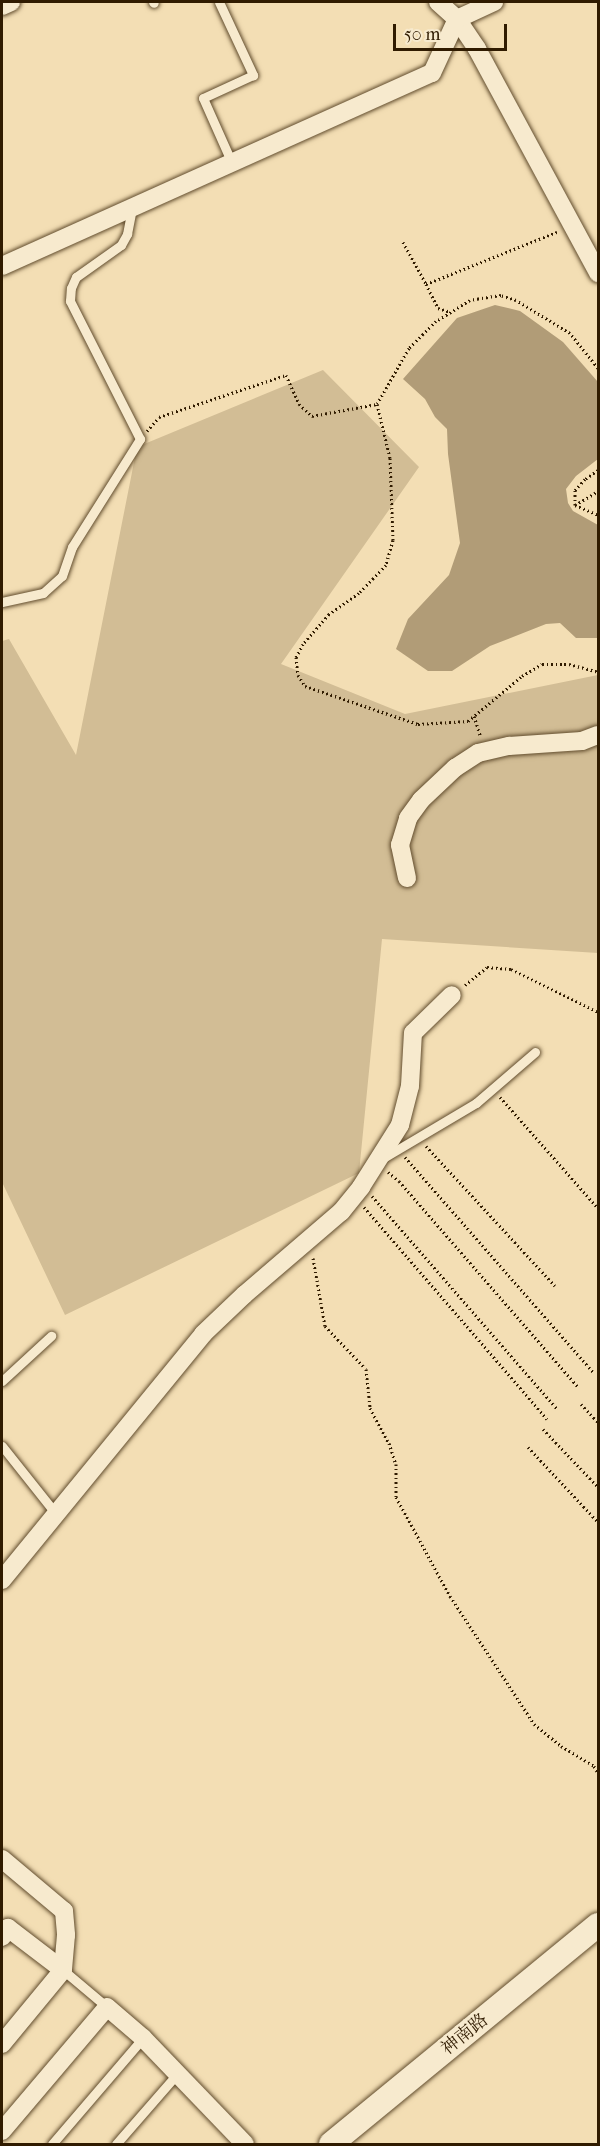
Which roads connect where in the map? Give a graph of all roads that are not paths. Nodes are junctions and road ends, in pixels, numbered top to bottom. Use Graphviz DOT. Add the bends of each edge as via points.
graph roads {
  1 [pos="11,2"];
  2 [pos="219,2"];
  3 [pos="438,2"];
  4 [pos="494,2"];
  5 [pos="2,6"];
  6 [pos="458,19"];
  7 [pos="232,163"];
  8 [pos="132,208"];
  9 [pos="2,266"];
  10 [pos="598,273"];
  11 [pos="2,602"];
  12 [pos="598,735"];
  13 [pos="407,878"];
  14 [pos="452,995"];
  15 [pos="535,1052"];
  16 [pos="377,1164"];
  17 [pos="51,1336"];
  18 [pos="2,1381"];
  19 [pos="2,1446"];
  20 [pos="57,1515"];
  21 [pos="2,1580"];
  22 [pos="2,1858"];
  23 [pos="598,1925"];
  24 [pos="2,1937"];
  25 [pos="63,1970"];
  26 [pos="107,2007"];
  27 [pos="143,2038"];
  28 [pos="2,2044"];
  29 [pos="178,2073"];
  30 [pos="2,2131"];
  31 [pos="52,2145"];
  32 [pos="116,2145"];
  33 [pos="245,2145"];
  34 [pos="331,2145"];
  1 -- 5 [label="street"];
  2 -- 7 [label="lane" via="252,75 203,98"];
  3 -- 6 [label="street"];
  4 -- 6 [label="street"];
  6 -- 7 [label="street" via="432,73"];
  6 -- 10 [label="street"];
  7 -- 8 [label="street"];
  8 -- 9 [label="street"];
  8 -- 11 [label="lane" via="121,245 76,277 70,301 141,439 72,547 62,576 43,593"];
  12 -- 13 [label="street" via="582,741 486,751 454,768 408,818 400,844"];
  14 -- 16 [label="street" via="413,1033 410,1086 400,1125"];
  15 -- 16 [label="lane" via="476,1103"];
  16 -- 20 [label="street" via="357,1193 309,1240 203,1334"];
  17 -- 18 [label="lane"];
  19 -- 20 [label="lane"];
  20 -- 21 [label="street"];
  22 -- 25 [label="street" via="64,1911"];
  23 -- 34 [label="street, 神南路"];
  24 -- 25 [label="street" via="8,1928"];
  25 -- 26 [label="lane"];
  25 -- 28 [label="street"];
  26 -- 27 [label="street"];
  26 -- 30 [label="street"];
  27 -- 29 [label="street"];
  27 -- 31 [label="lane"];
  29 -- 32 [label="lane"];
  29 -- 33 [label="street"];
}
